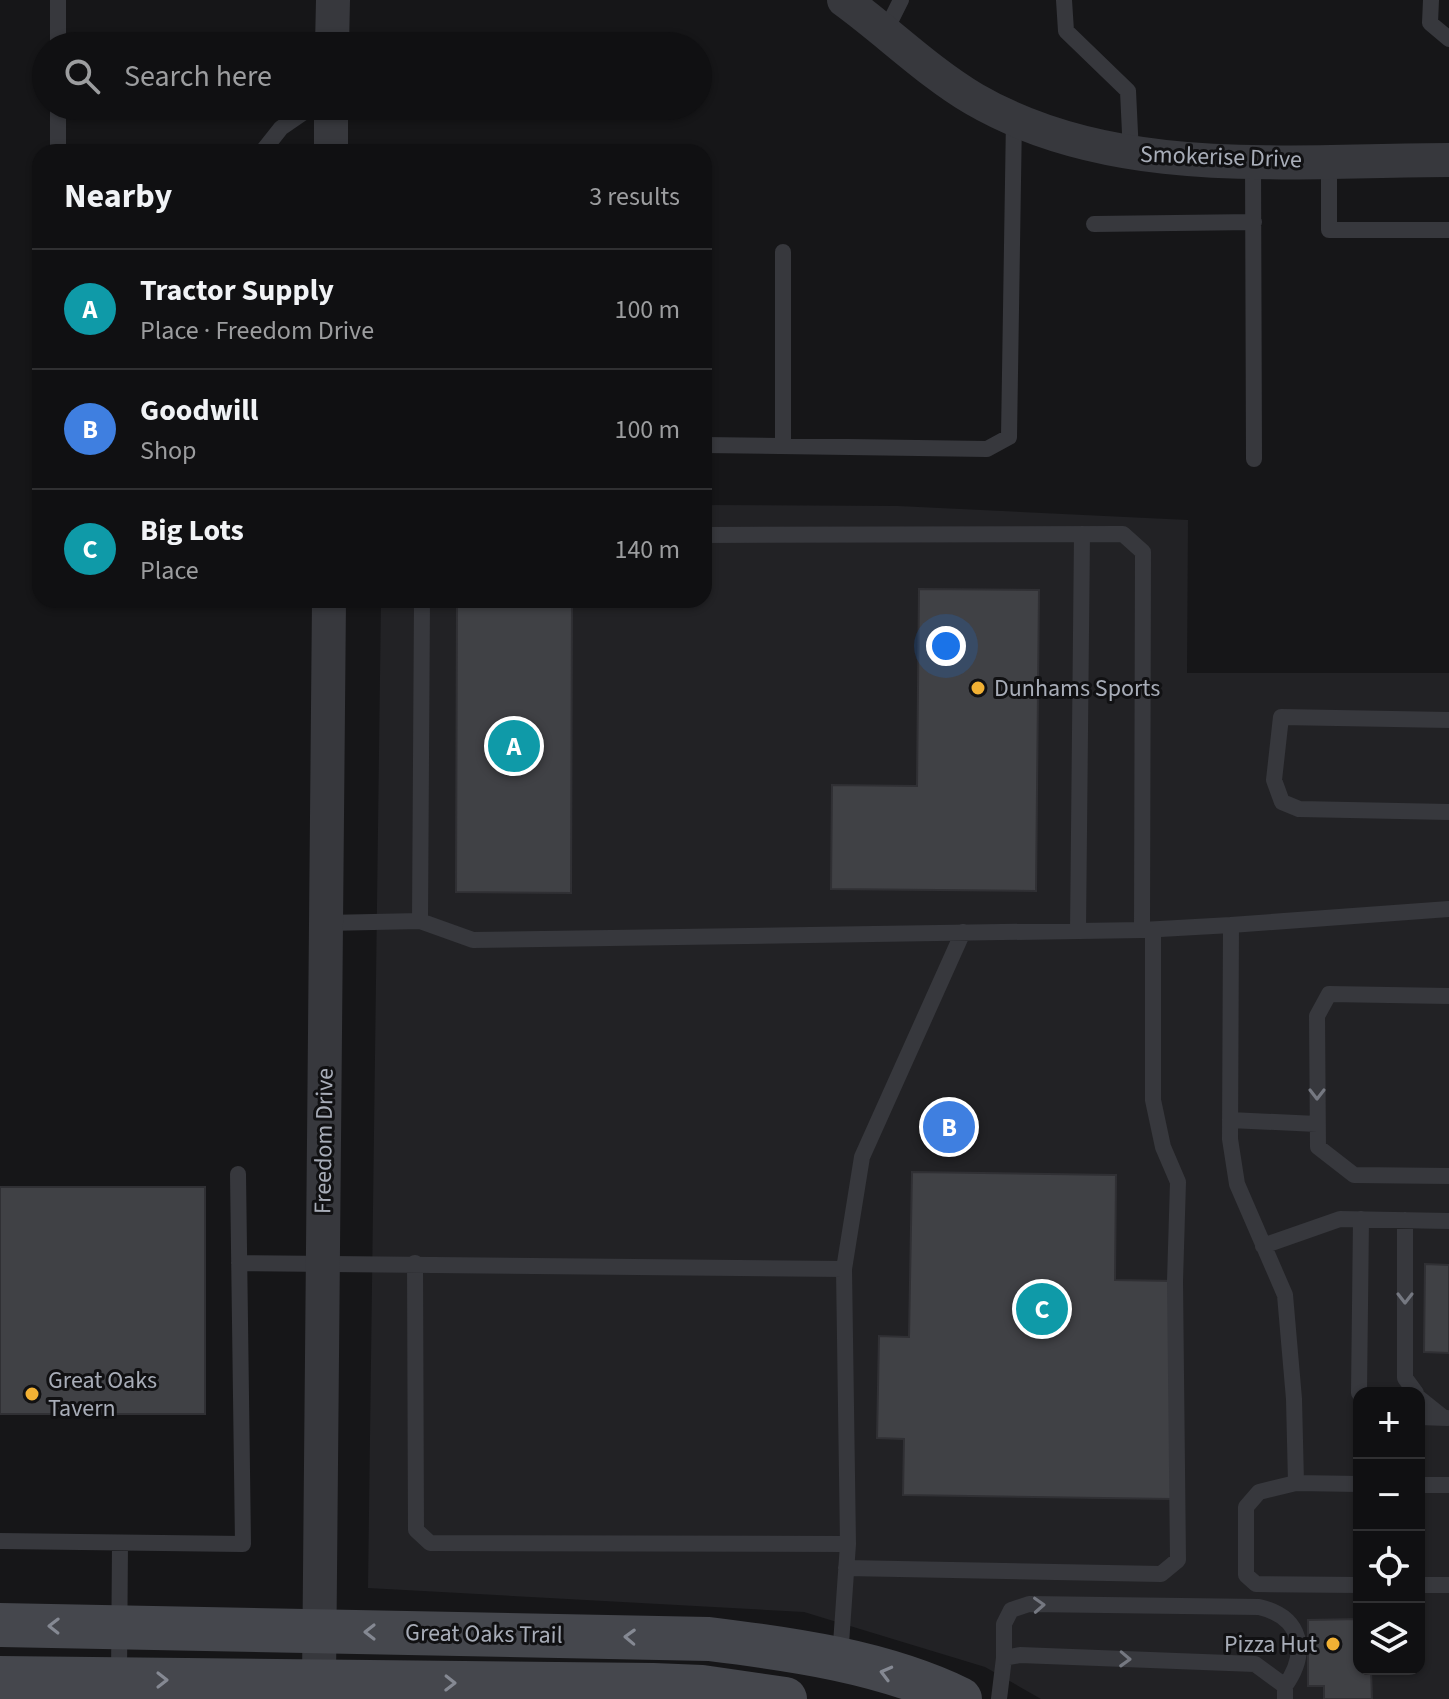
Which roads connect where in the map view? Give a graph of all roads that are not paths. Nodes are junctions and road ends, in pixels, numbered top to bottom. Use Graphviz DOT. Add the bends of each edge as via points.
graph roads {
  1 [pos="58,0"];
  2 [pos="333,0"];
  3 [pos="844,0"];
  4 [pos="901,0"];
  5 [pos="1064,0"];
  6 [pos="1431,0"];
  7 [pos="58,32"];
  8 [pos="332,32"];
  9 [pos="885,32"];
  10 [pos="1449,39"];
  11 [pos="1014,118"];
  12 [pos="58,120"];
  13 [pos="293,120"];
  14 [pos="331,120"];
  15 [pos="58,144"];
  16 [pos="268,144"];
  17 [pos="331,144"];
  18 [pos="1131,154"];
  19 [pos="1253,160"];
  20 [pos="1329,160"];
  21 [pos="1449,160"];
  22 [pos="1254,222"];
  23 [pos="1094,224"];
  24 [pos="1449,230"];
  25 [pos="783,252"];
  26 [pos="712,445"];
  27 [pos="783,446"];
  28 [pos="1254,459"];
  29 [pos="1082,534"];
  30 [pos="712,535"];
  31 [pos="329,608"];
  32 [pos="422,608"];
  33 [pos="1449,720"];
  34 [pos="1449,812"];
  35 [pos="1449,909"];
  36 [pos="420,921"];
  37 [pos="326,923"];
  38 [pos="1231,925"];
  39 [pos="1147,930"];
  40 [pos="1078,931"];
  41 [pos="963,932"];
  42 [pos="1449,996"];
  43 [pos="1230,1120"];
  44 [pos="1317,1124"];
  45 [pos="238,1174"];
  46 [pos="1449,1176"];
  47 [pos="1361,1219"];
  48 [pos="1405,1220"];
  49 [pos="1449,1221"];
  50 [pos="1263,1246"];
  51 [pos="239,1263"];
  52 [pos="415,1263"];
  53 [pos="323,1264"];
  54 [pos="844,1269"];
  55 [pos="1359,1387"];
  56 [pos="1411,1387"];
  57 [pos="1425,1401"];
  58 [pos="1425,1417"];
  59 [pos="1447,1418"];
  60 [pos="1296,1483"];
  61 [pos="1353,1484"];
  62 [pos="1449,1485"];
  63 [pos="1425,1486"];
  64 [pos="0,1541"];
  65 [pos="120,1543"];
  66 [pos="848,1544"];
  67 [pos="846,1568"];
  68 [pos="1353,1585"];
  69 [pos="1425,1585"];
  70 [pos="1449,1585"];
  71 [pos="0,1625"];
  72 [pos="120,1628"];
  73 [pos="319,1632"];
  74 [pos="1004,1658"];
  75 [pos="839,1661"];
  76 [pos="718,1672"];
  77 [pos="0,1678"];
  78 [pos="319,1681"];
  79 [pos="119,1689"];
  80 [pos="1285,1692"];
  81 [pos="785,1699"];
  82 [pos="960,1699"];
  83 [pos="999,1699"];
  1 -- 7 [label="lane"];
  2 -- 8 [label="street"];
  3 -- 9 [label="street, Smokerise Drive"];
  4 -- 9 [label="lane"];
  5 -- 18 [label="lane" via="1066,31 1128,91"];
  6 -- 10 [label="lane" via="1430,23"];
  9 -- 11 [label="street, Smokerise Drive" via="923,65"];
  11 -- 18 [label="street, Smokerise Drive" via="1088,145"];
  11 -- 27 [label="lane" via="1009,437 987,449"];
  12 -- 15 [label="lane"];
  13 -- 16 [label="lane"];
  14 -- 17 [label="street"];
  18 -- 19 [label="street, Smokerise Drive"];
  19 -- 20 [label="street, Smokerise Drive"];
  19 -- 22 [label="lane"];
  20 -- 21 [label="street, Smokerise Drive"];
  20 -- 24 [label="lane" via="1329,230"];
  22 -- 23 [label="lane"];
  22 -- 28 [label="lane"];
  25 -- 27 [label="lane"];
  26 -- 27 [label="lane"];
  29 -- 30 [label="lane"];
  29 -- 39 [label="lane" via="1123,534 1143,552"];
  29 -- 40 [label="lane"];
  31 -- 37 [label="street, Freedom Drive"];
  32 -- 36 [label="lane"];
  33 -- 34 [label="lane" via="1281,717 1274,780 1282,802 1299,809"];
  35 -- 38 [label="lane"];
  36 -- 37 [label="lane"];
  36 -- 41 [label="lane" via="473,940"];
  37 -- 53 [label="street, Freedom Drive"];
  38 -- 39 [label="lane"];
  38 -- 43 [label="lane"];
  39 -- 40 [label="lane"];
  39 -- 67 [label="lane" via="1153,1100 1163,1147 1178,1182 1178,1560 1161,1574"];
  40 -- 41 [label="lane"];
  41 -- 54 [label="lane" via="862,1157"];
  42 -- 44 [label="lane, one-way" via="1329,994 1317,1016"];
  43 -- 44 [label="lane"];
  43 -- 50 [label="lane" via="1237,1184"];
  44 -- 46 [label="lane" via="1318,1147 1354,1175"];
  45 -- 51 [label="lane"];
  47 -- 48 [label="lane"];
  47 -- 50 [label="lane" via="1340,1219"];
  47 -- 55 [label="lane"];
  48 -- 49 [label="lane"];
  48 -- 56 [label="lane, one-way" via="1405,1378"];
  50 -- 60 [label="lane" via="1285,1295"];
  51 -- 53 [label="lane"];
  51 -- 65 [label="lane" via="243,1544"];
  52 -- 53 [label="lane"];
  52 -- 54 [label="lane"];
  52 -- 66 [label="lane" via="416,1530 430,1543"];
  53 -- 73 [label="street, Freedom Drive"];
  54 -- 66 [label="lane"];
  57 -- 59 [label="lane"];
  58 -- 59 [label="lane"];
  60 -- 61 [label="lane"];
  60 -- 68 [label="lane" via="1259,1492 1246,1507 1246,1575 1256,1584"];
  62 -- 63 [label="lane"];
  64 -- 65 [label="lane"];
  65 -- 72 [label="lane"];
  66 -- 67 [label="lane"];
  67 -- 75 [label="lane"];
  69 -- 70 [label="lane"];
  72 -- 71 [label="street, Great Oaks Trail, one-way"];
  72 -- 73 [label="street, Great Oaks Trail"];
  72 -- 79 [label="lane"];
  76 -- 73 [label="street, Great Oaks Trail, one-way"];
  73 -- 78 [label="street, Freedom Drive"];
  74 -- 80 [label="lane, one-way" via="1255,1664"];
  74 -- 80 [label="lane, one-way" via="1004,1624 1011,1610 1029,1604 1259,1607 1277,1611 1291,1623 1298,1641 1298,1667"];
  74 -- 83 [label="lane"];
  75 -- 76 [label="street, Great Oaks Trail"];
  82 -- 75 [label="street, Great Oaks Trail, one-way"];
  78 -- 76 [label="street, Great Oaks Trail, one-way"];
  76 -- 81 [label="street, Great Oaks Trail"];
  77 -- 79 [label="street, Great Oaks Trail"];
  79 -- 78 [label="street, Great Oaks Trail, one-way"];
}
